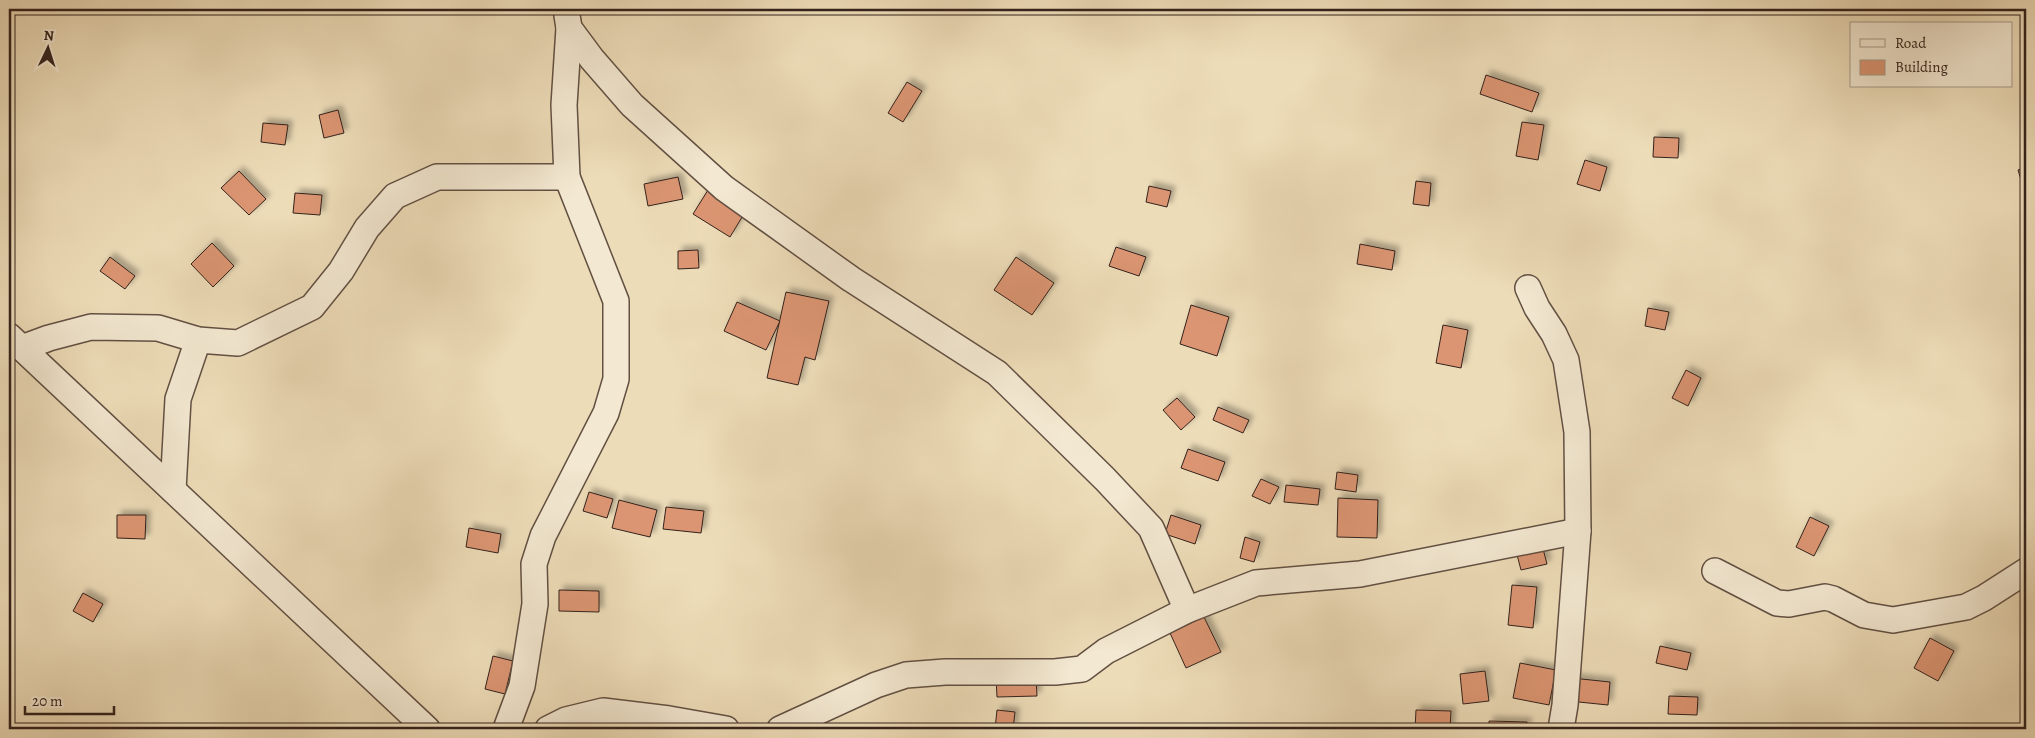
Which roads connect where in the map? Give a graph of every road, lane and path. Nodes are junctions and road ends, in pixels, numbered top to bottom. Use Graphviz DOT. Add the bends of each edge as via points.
graph roads {
  1 [pos="567,18"];
  2 [pos="567,177"];
  3 [pos="1528,288"];
  4 [pos="198,340"];
  5 [pos="15,342"];
  6 [pos="172,490"];
  7 [pos="1578,531"];
  8 [pos="1715,571"];
  9 [pos="2026,571"];
  10 [pos="1187,610"];
  11 [pos="427,729"];
  12 [pos="506,729"];
  13 [pos="548,729"];
  14 [pos="726,729"];
  15 [pos="780,729"];
  16 [pos="1561,729"];
  1 -- 2 [label="street" via="564,105"];
  1 -- 10 [label="street" via="592,59 632,105 724,188 851,279 997,373 1151,528"];
  2 -- 4 [label="street" via="437,177 395,196 367,228 341,271 312,307 238,343"];
  2 -- 12 [label="street" via="616,302 616,379 606,413 543,536 534,564 535,604 522,686"];
  3 -- 7 [label="street" via="1566,360 1577,432"];
  4 -- 5 [label="street" via="158,328 91,327 49,338"];
  4 -- 6 [label="street" via="178,398"];
  5 -- 6 [label="street"];
  6 -- 11 [label="street"];
  7 -- 10 [label="street" via="1360,574 1256,582"];
  7 -- 16 [label="street"];
  8 -- 9 [label="street" via="1777,603 1825,597 1864,615 1893,620 1966,607"];
  10 -- 15 [label="street" via="1106,651 1082,668 1055,672 906,675 876,685"];
  13 -- 14 [label="street" via="566,720 603,711"];
}
